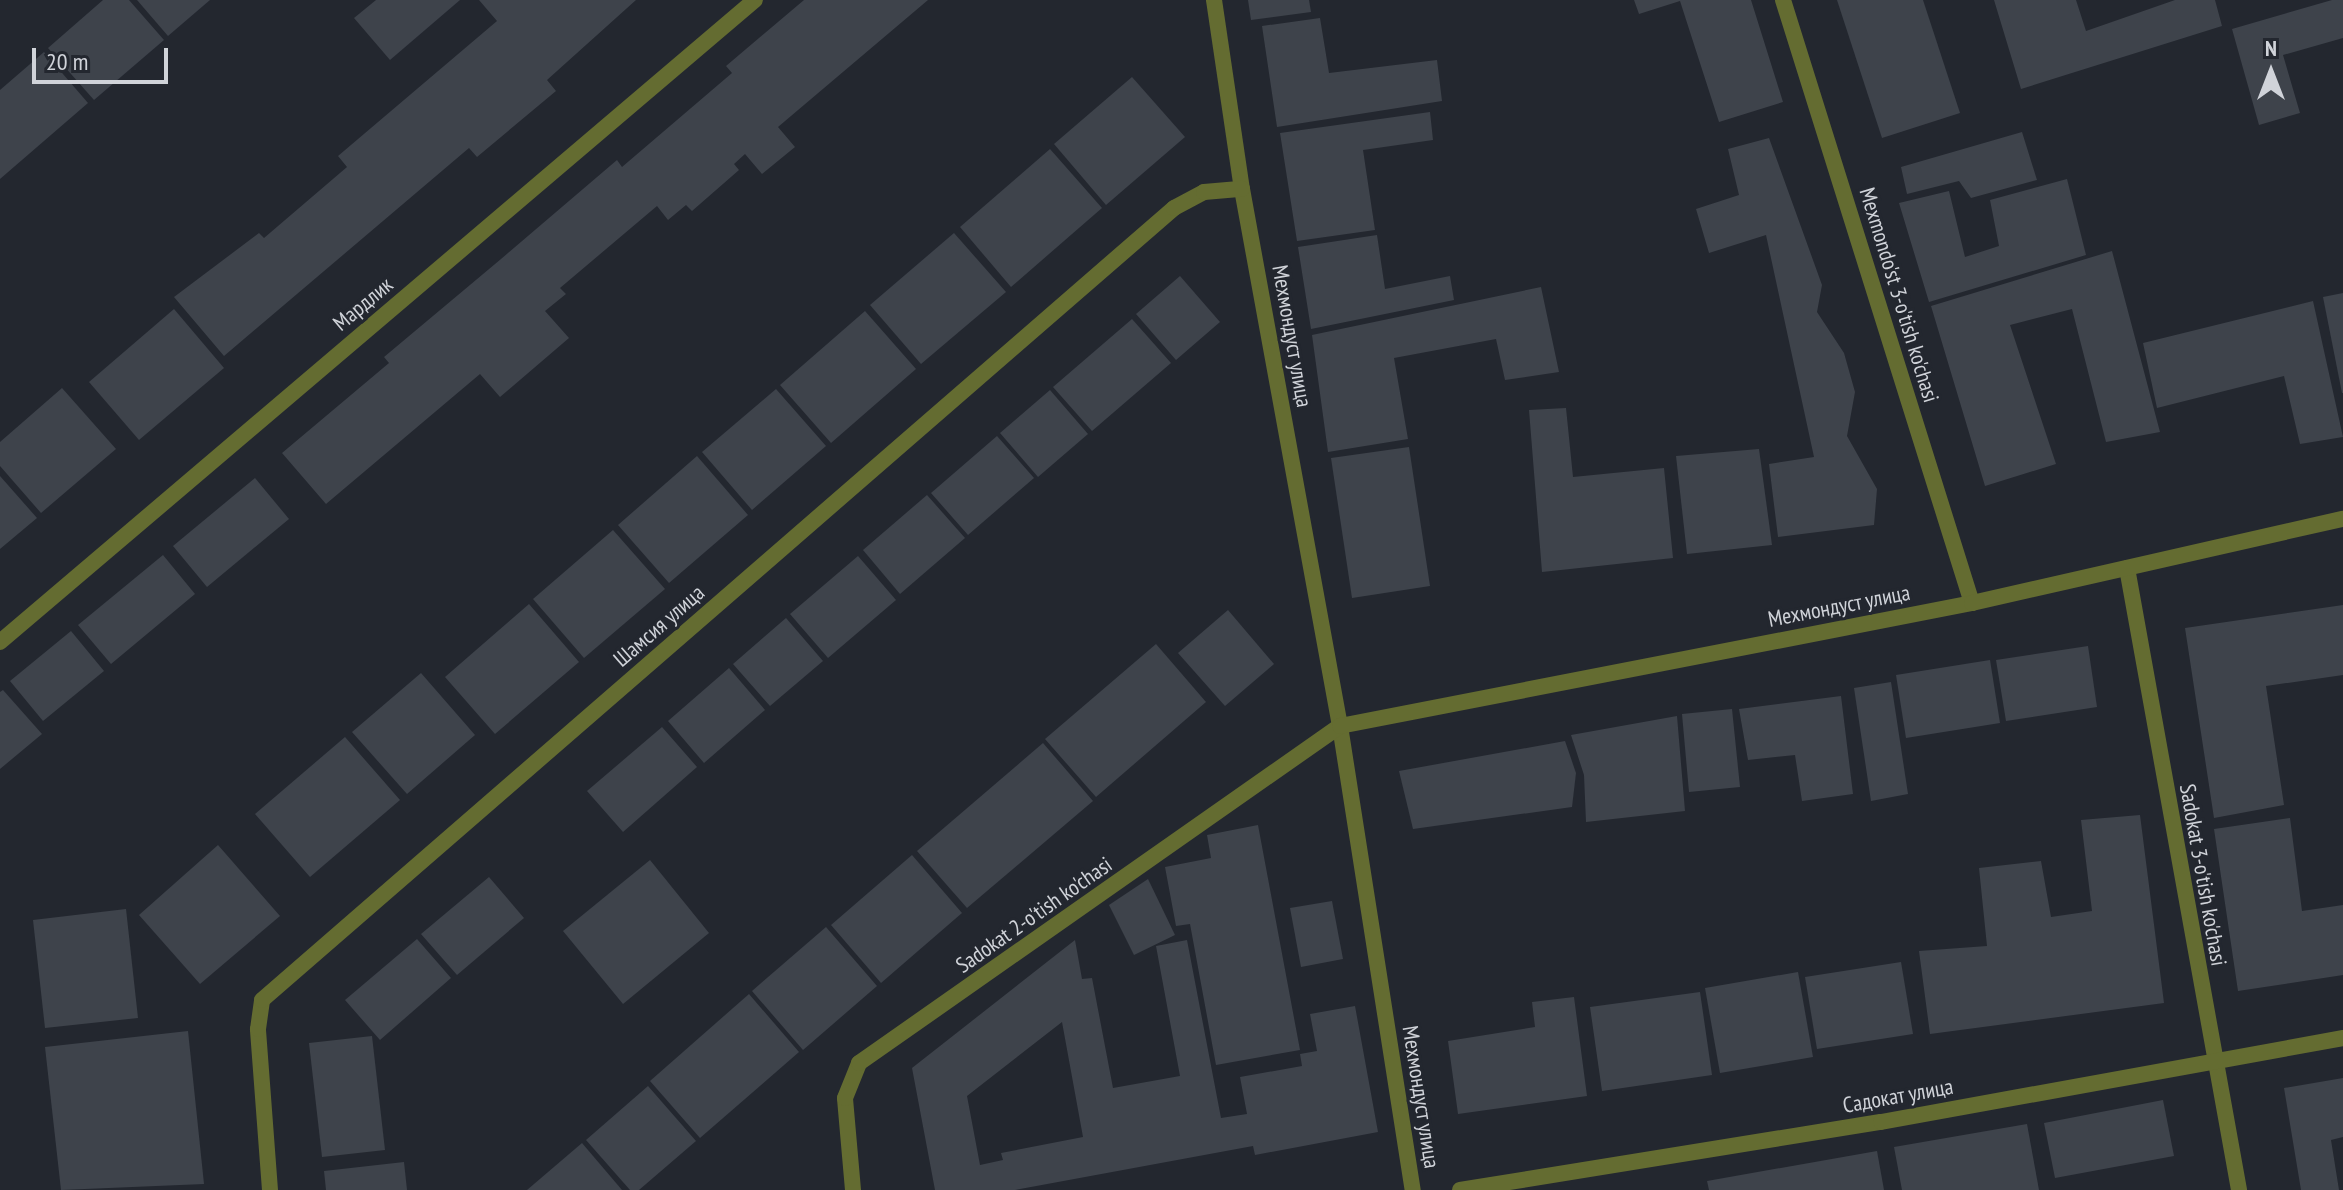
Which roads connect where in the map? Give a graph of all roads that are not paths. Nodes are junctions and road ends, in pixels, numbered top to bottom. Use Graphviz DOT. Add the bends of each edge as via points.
graph roads {
  1 [pos="755,0"];
  2 [pos="1214,0"];
  3 [pos="1783,0"];
  4 [pos="1242,189"];
  5 [pos="2343,519"];
  6 [pos="2127,568"];
  7 [pos="1972,603"];
  8 [pos="0,642"];
  9 [pos="1340,726"];
  10 [pos="2343,1038"];
  11 [pos="2213,1061"];
  12 [pos="270,1190"];
  13 [pos="853,1190"];
  14 [pos="1413,1190"];
  15 [pos="1460,1190"];
  16 [pos="2239,1190"];
  1 -- 8 [label="street, Мардлик"];
  2 -- 4 [label="street, Мехмондуст улица"];
  3 -- 7 [label="street, Mexmondo'st 3-o'tish ko'chasi"];
  4 -- 9 [label="street, Мехмондуст улица"];
  4 -- 12 [label="street, Шамсия улица" via="1204,192 1174,208 262,1000 258,1029"];
  5 -- 6 [label="street, Мехмондуст улица"];
  6 -- 7 [label="street, Мехмондуст улица"];
  6 -- 11 [label="street, Sadokat 3-o'tish ko'chasi"];
  7 -- 9 [label="street, Мехмондуст улица"];
  9 -- 13 [label="street, Sadokat 2-o'tish ko'chasi" via="859,1063 845,1098"];
  9 -- 14 [label="street, Мехмондуст улица"];
  10 -- 11 [label="street, Садокат улица"];
  11 -- 15 [label="street, Садокат улица"];
  11 -- 16 [label="street, Sadokat 3-o'tish ko'chasi"];
}
